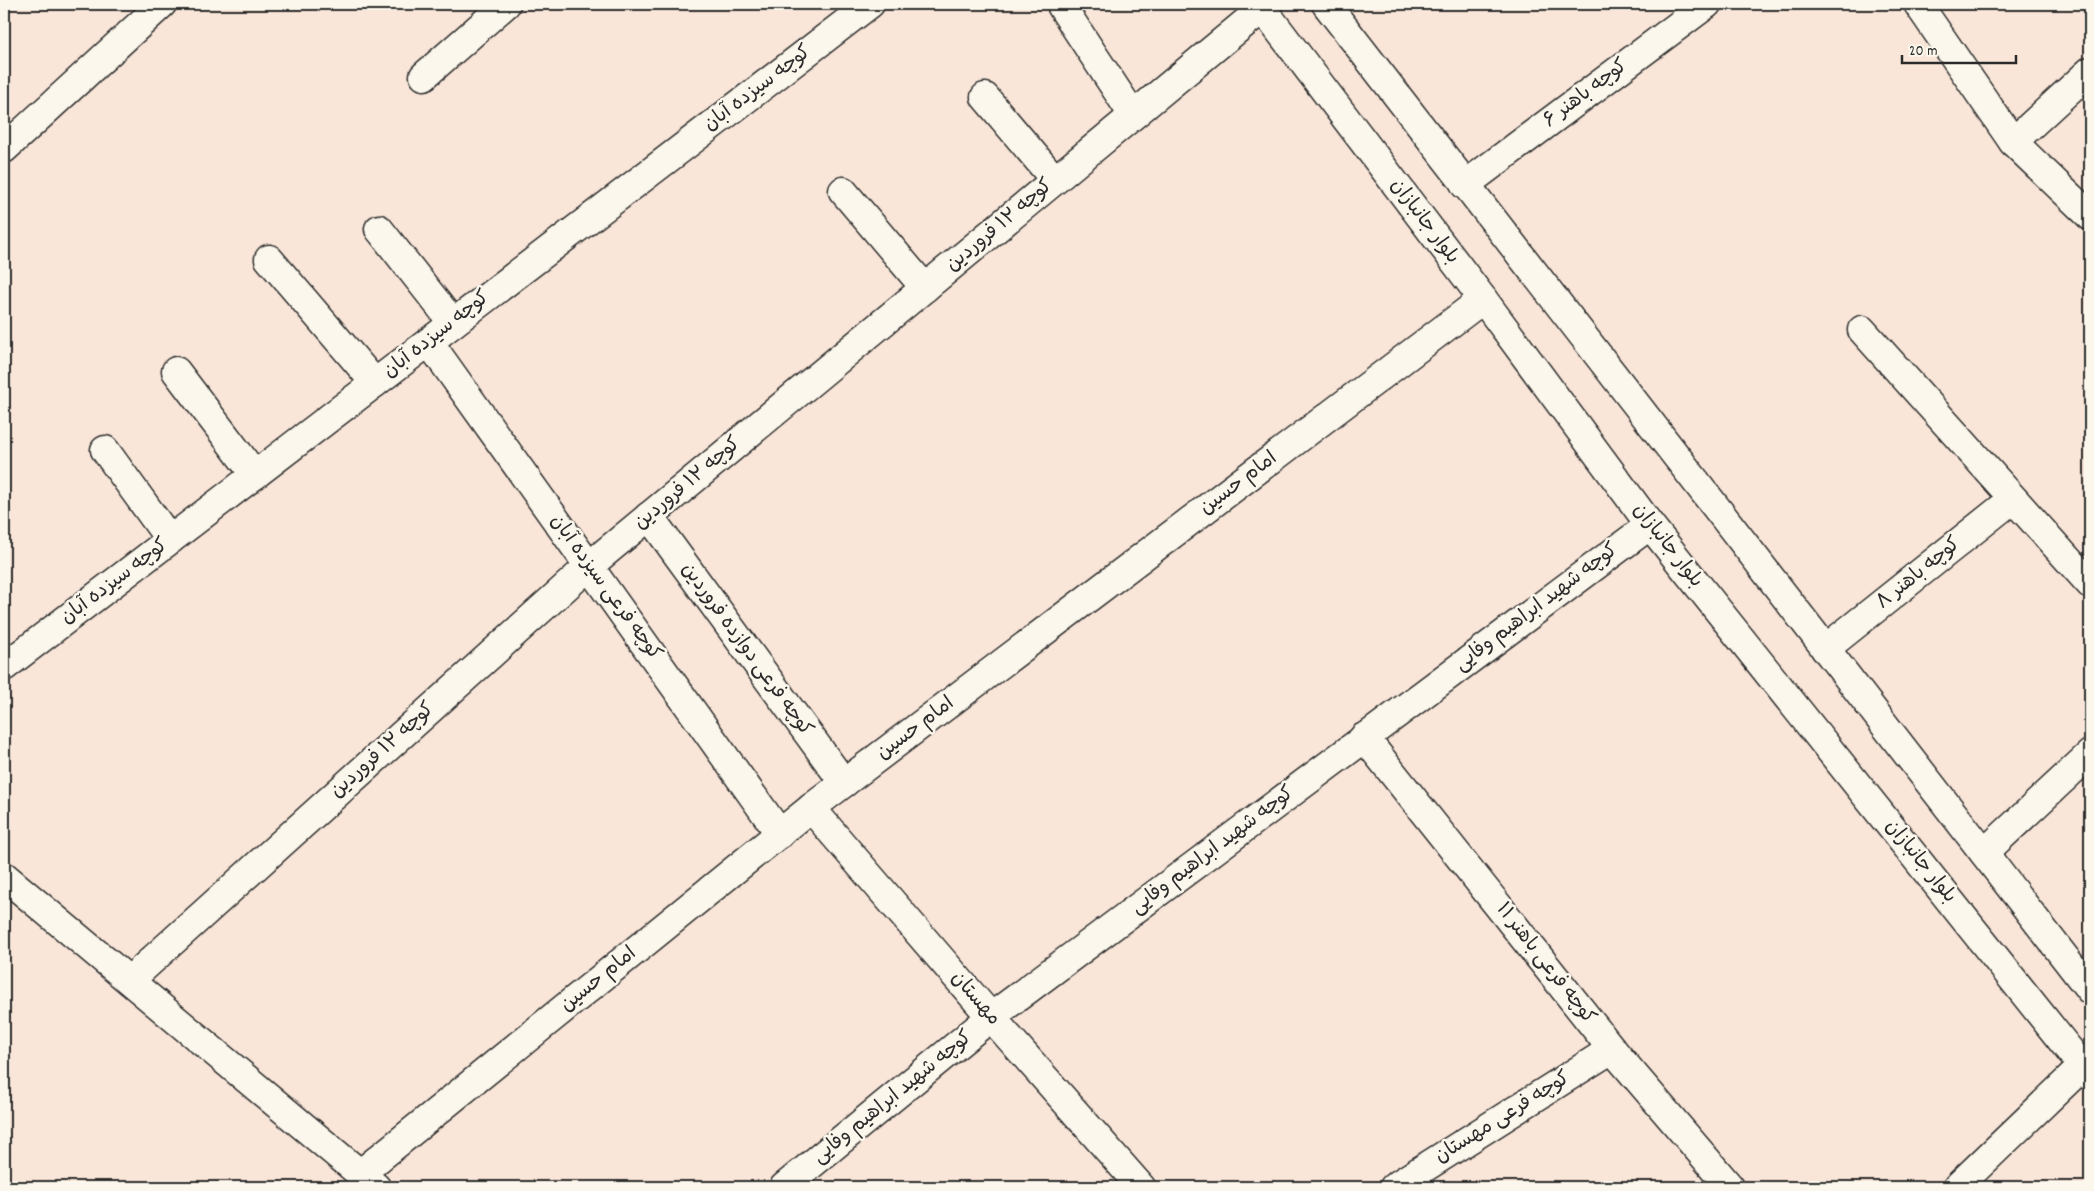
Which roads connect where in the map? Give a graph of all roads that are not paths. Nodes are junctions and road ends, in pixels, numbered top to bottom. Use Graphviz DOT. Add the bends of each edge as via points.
graph roads {
  1 [pos="162,4"];
  2 [pos="506,4"];
  3 [pos="870,4"];
  4 [pos="1326,4"];
  5 [pos="1706,4"];
  6 [pos="1261,6"];
  7 [pos="1062,8"];
  8 [pos="1928,8"];
  9 [pos="2090,71"];
  10 [pos="424,76"];
  11 [pos="985,97"];
  12 [pos="1133,115"];
  13 [pos="2013,142"];
  14 [pos="4,149"];
  15 [pos="1055,180"];
  16 [pos="1465,185"];
  17 [pos="843,191"];
  18 [pos="2090,216"];
  19 [pos="379,229"];
  20 [pos="270,258"];
  21 [pos="925,288"];
  22 [pos="1483,299"];
  23 [pos="453,323"];
  24 [pos="1862,330"];
  25 [pos="429,342"];
  26 [pos="176,370"];
  27 [pos="375,383"];
  28 [pos="105,450"];
  29 [pos="255,475"];
  30 [pos="2014,499"];
  31 [pos="649,516"];
  32 [pos="1650,524"];
  33 [pos="170,540"];
  34 [pos="589,566"];
  35 [pos="2090,584"];
  36 [pos="1825,649"];
  37 [pos="4,667"];
  38 [pos="1364,737"];
  39 [pos="2090,754"];
  40 [pos="844,783"];
  41 [pos="811,808"];
  42 [pos="780,834"];
  43 [pos="1984,853"];
  44 [pos="4,876"];
  45 [pos="130,980"];
  46 [pos="2090,990"];
  47 [pos="991,1018"];
  48 [pos="1612,1049"];
  49 [pos="2086,1071"];
  50 [pos="369,1180"];
  51 [pos="784,1187"];
  52 [pos="1141,1187"];
  53 [pos="1394,1187"];
  54 [pos="1730,1187"];
  55 [pos="1957,1187"];
  1 -- 14 [label="street"];
  2 -- 10 [label="street"];
  3 -- 23 [label="street, کوچه سیزده آبان"];
  4 -- 16 [label="street"];
  5 -- 16 [label="street, کوچه باهنر ۶"];
  6 -- 12 [label="street, کوچه ۱۲ فروردین"];
  6 -- 22 [label="street, بلوار جانبازان"];
  7 -- 12 [label="street"];
  8 -- 13 [label="street"];
  9 -- 13 [label="street"];
  11 -- 15 [label="street"];
  12 -- 15 [label="street, کوچه ۱۲ فروردین"];
  13 -- 18 [label="street"];
  15 -- 21 [label="street, کوچه ۱۲ فروردین"];
  16 -- 36 [label="street"];
  17 -- 21 [label="street"];
  19 -- 23 [label="street"];
  20 -- 27 [label="street"];
  21 -- 31 [label="street, کوچه ۱۲ فروردین"];
  22 -- 32 [label="street, بلوار جانبازان"];
  22 -- 40 [label="street, امام حسین"];
  23 -- 25 [label="street, کوچه سیزده آبان"];
  24 -- 30 [label="street"];
  25 -- 27 [label="street, کوچه سیزده آبان"];
  25 -- 34 [label="street, کوچه فرعی سیزده آبان"];
  26 -- 29 [label="street"];
  27 -- 29 [label="street, کوچه سیزده آبان"];
  28 -- 33 [label="street"];
  29 -- 33 [label="street, کوچه سیزده آبان"];
  30 -- 35 [label="street"];
  30 -- 36 [label="street, کوچه باهنر ۸"];
  31 -- 34 [label="street, کوچه ۱۲ فروردین"];
  31 -- 40 [label="street, کوچه فرعی دوازده فروردین"];
  32 -- 38 [label="street, کوچه شهید ابراهیم وفایی"];
  32 -- 49 [label="street, بلوار جانبازان"];
  33 -- 37 [label="street, کوچه سیزده آبان"];
  34 -- 42 [label="street, کوچه فرعی سیزده آبان"];
  34 -- 45 [label="street, کوچه ۱۲ فروردین"];
  36 -- 43 [label="street"];
  38 -- 47 [label="street, کوچه شهید ابراهیم وفایی"];
  38 -- 48 [label="street, کوچه فرعی باهنر ۱۱"];
  39 -- 43 [label="street"];
  40 -- 41 [label="street, امام حسین"];
  41 -- 42 [label="street, امام حسین"];
  41 -- 47 [label="street, مهستان"];
  42 -- 50 [label="street, امام حسین"];
  43 -- 46 [label="street"];
  44 -- 45 [label="street"];
  45 -- 50 [label="street"];
  47 -- 51 [label="street, کوچه شهید ابراهیم وفایی"];
  47 -- 52 [label="street, مهستان"];
  48 -- 53 [label="street, کوچه فرعی مهستان"];
  48 -- 54 [label="street, کوچه فرعی باهنر ۱۱"];
  49 -- 55 [label="street"];
}
